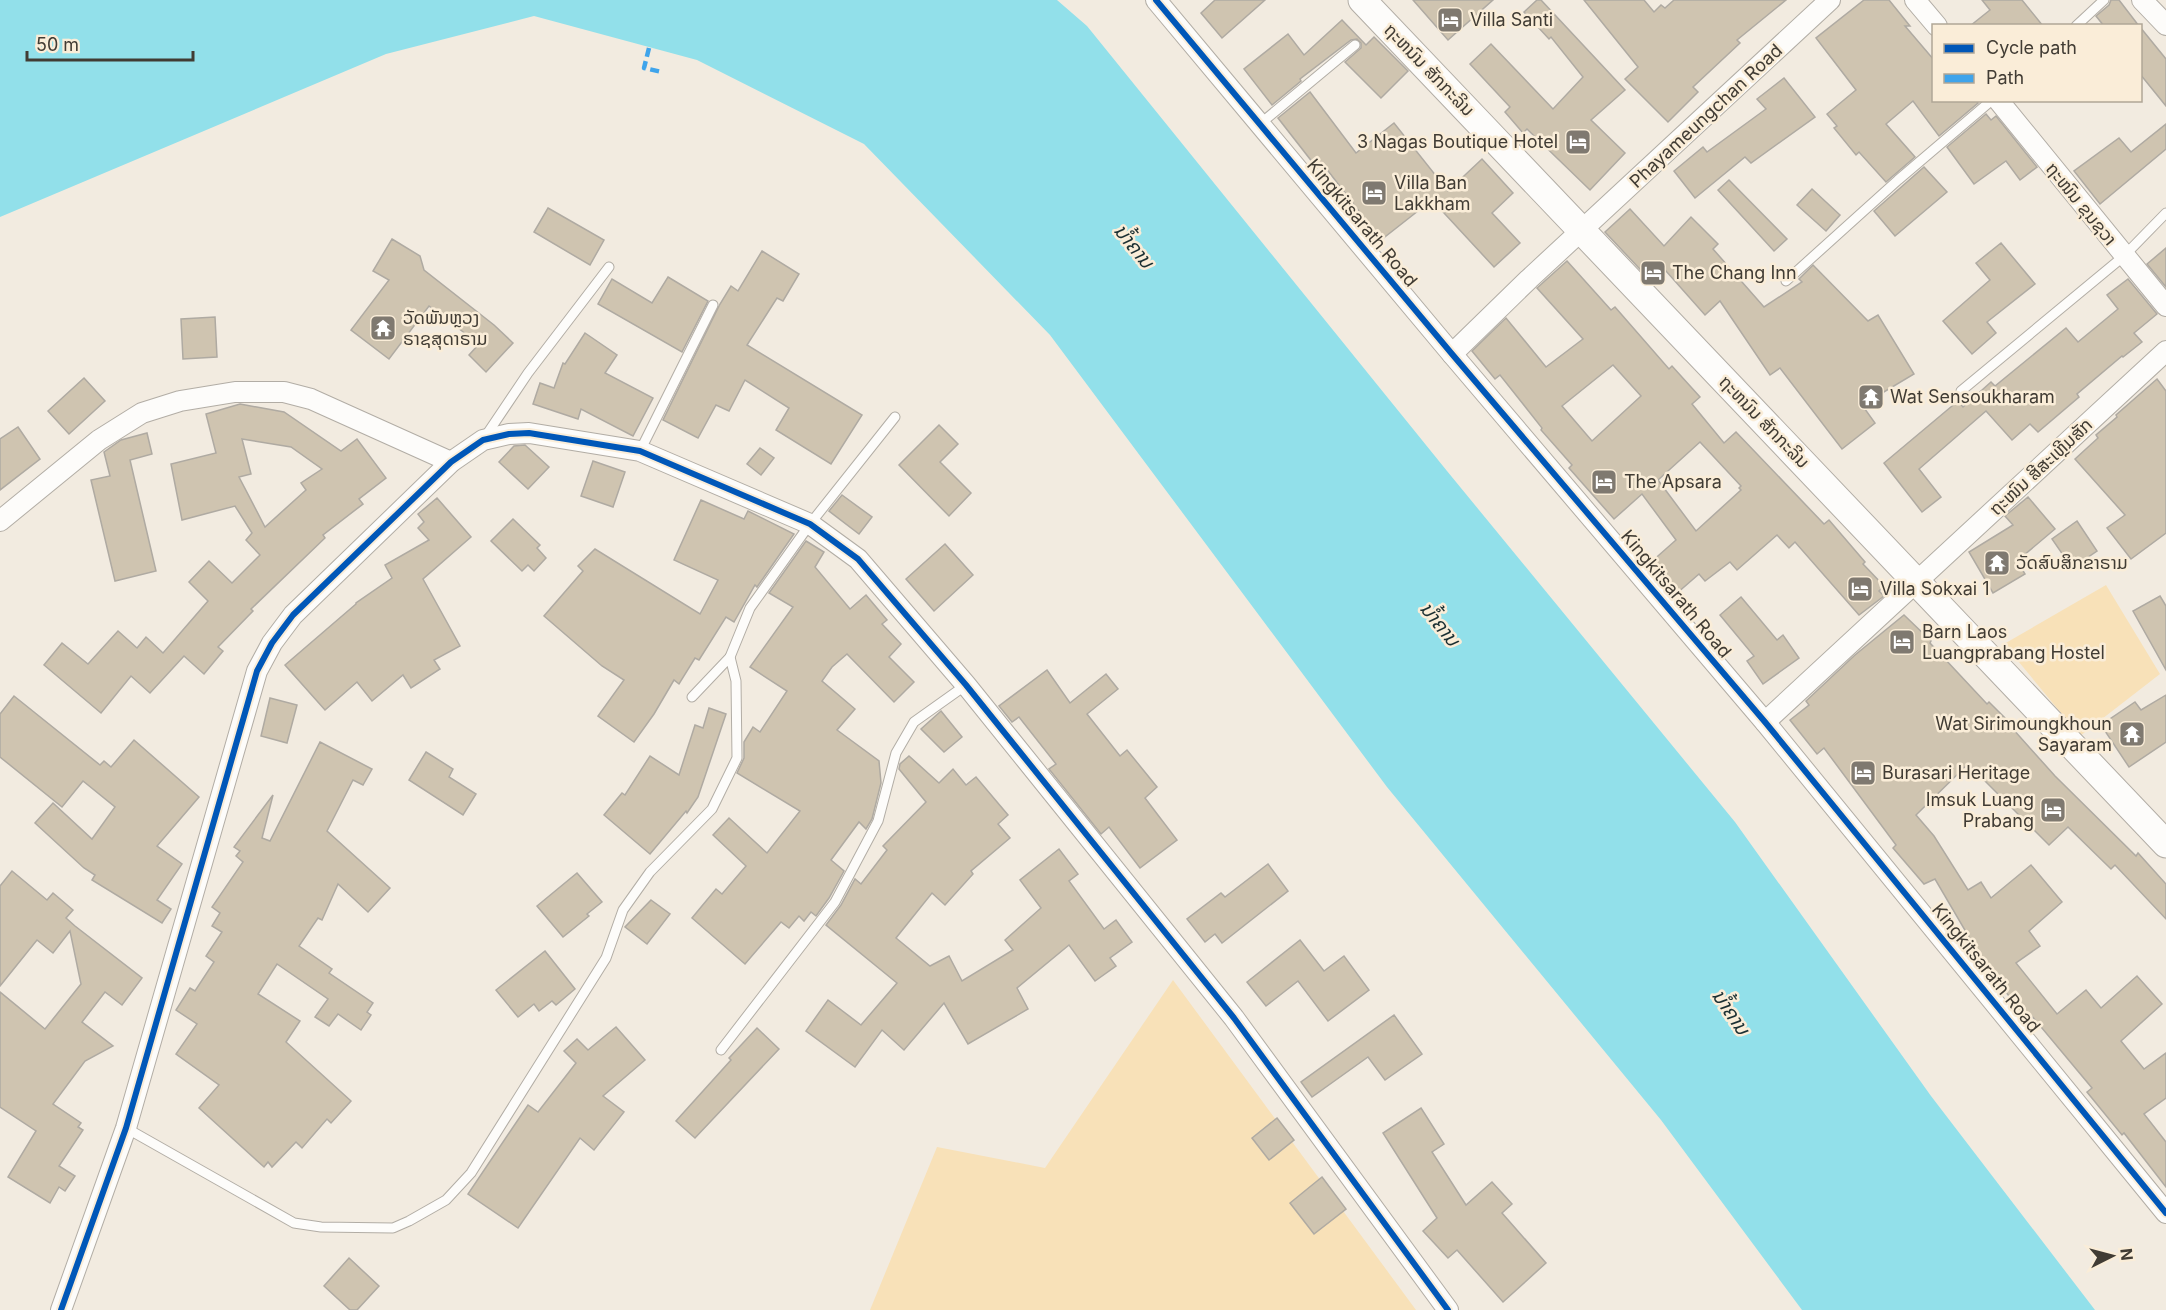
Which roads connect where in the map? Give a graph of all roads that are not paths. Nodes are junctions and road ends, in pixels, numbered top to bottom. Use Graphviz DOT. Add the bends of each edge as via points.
graph roads {
  1 [pos="1156,0"];
  2 [pos="1362,0"];
  3 [pos="1830,0"];
  4 [pos="1916,0"];
  5 [pos="2104,0"];
  6 [pos="2142,0"];
  7 [pos="1934,24"];
  8 [pos="2078,24"];
  9 [pos="2166,25"];
  10 [pos="1355,45"];
  11 [pos="1990,102"];
  12 [pos="2000,102"];
  13 [pos="1260,124"];
  14 [pos="2166,213"];
  15 [pos="1582,231"];
  16 [pos="2124,256"];
  17 [pos="609,267"];
  18 [pos="1785,281"];
  19 [pos="713,305"];
  20 [pos="2166,306"];
  21 [pos="2166,351"];
  22 [pos="1452,354"];
  23 [pos="1961,391"];
  24 [pos="895,417"];
  25 [pos="483,440"];
  26 [pos="640,451"];
  27 [pos="451,462"];
  28 [pos="0,521"];
  29 [pos="810,524"];
  30 [pos="1917,582"];
  31 [pos="730,657"];
  32 [pos="966,685"];
  33 [pos="692,698"];
  34 [pos="1765,722"];
  35 [pos="2166,844"];
  36 [pos="721,1050"];
  37 [pos="126,1128"];
  38 [pos="2166,1213"];
  39 [pos="61,1310"];
  40 [pos="1448,1310"];
  1 -- 13 [label="street, Kingkitsarath Road"];
  2 -- 15 [label="main road, ຖະຫນົນ ສັກກະລິນ" via="1379,23"];
  3 -- 15 [label="street, Phayameungchan Road"];
  4 -- 7 [label="street"];
  5 -- 8 [label="lane"];
  6 -- 9 [label="street"];
  10 -- 13 [label="lane"];
  11 -- 18 [label="lane"];
  12 -- 16 [label="street, ຖະໜົນ ຂຸນຊວາ"];
  13 -- 22 [label="street, Kingkitsarath Road"];
  14 -- 16 [label="lane"];
  15 -- 22 [label="street, Phayameungchan Road"];
  15 -- 30 [label="main road, ຖະຫນົນ ສັກກະລິນ"];
  16 -- 20 [label="street, ຖະໜົນ ຂຸນຊວາ"];
  16 -- 23 [label="lane"];
  17 -- 25 [label="lane"];
  19 -- 26 [label="lane"];
  21 -- 30 [label="street, ຖະໜົນ ສີສະເຫຼີມສັກ"];
  22 -- 34 [label="street, Kingkitsarath Road"];
  24 -- 29 [label="lane"];
  25 -- 26 [label="street" via="529,434"];
  25 -- 27 [label="street"];
  26 -- 29 [label="street"];
  27 -- 28 [label="street" via="312,399 284,393 235,392 180,401 142,413 99,440"];
  27 -- 37 [label="street" via="292,615 257,671"];
  29 -- 31 [label="lane" via="750,608"];
  29 -- 32 [label="street" via="858,559"];
  30 -- 34 [label="street, ຖະໜົນ ສີສະເຫຼີມສັກ"];
  30 -- 35 [label="main road, ຖະຫນົນ ສັກກະລິນ"];
  31 -- 33 [label="lane"];
  31 -- 37 [label="lane" via="736,681 738,758 712,809 650,872 623,910 606,958 471,1173 446,1200 393,1228 294,1223"];
  32 -- 36 [label="lane" via="914,722 896,753 878,821 835,902"];
  32 -- 40 [label="street" via="1234,1018"];
  34 -- 38 [label="street, Kingkitsarath Road"];
  37 -- 39 [label="street"];
}
